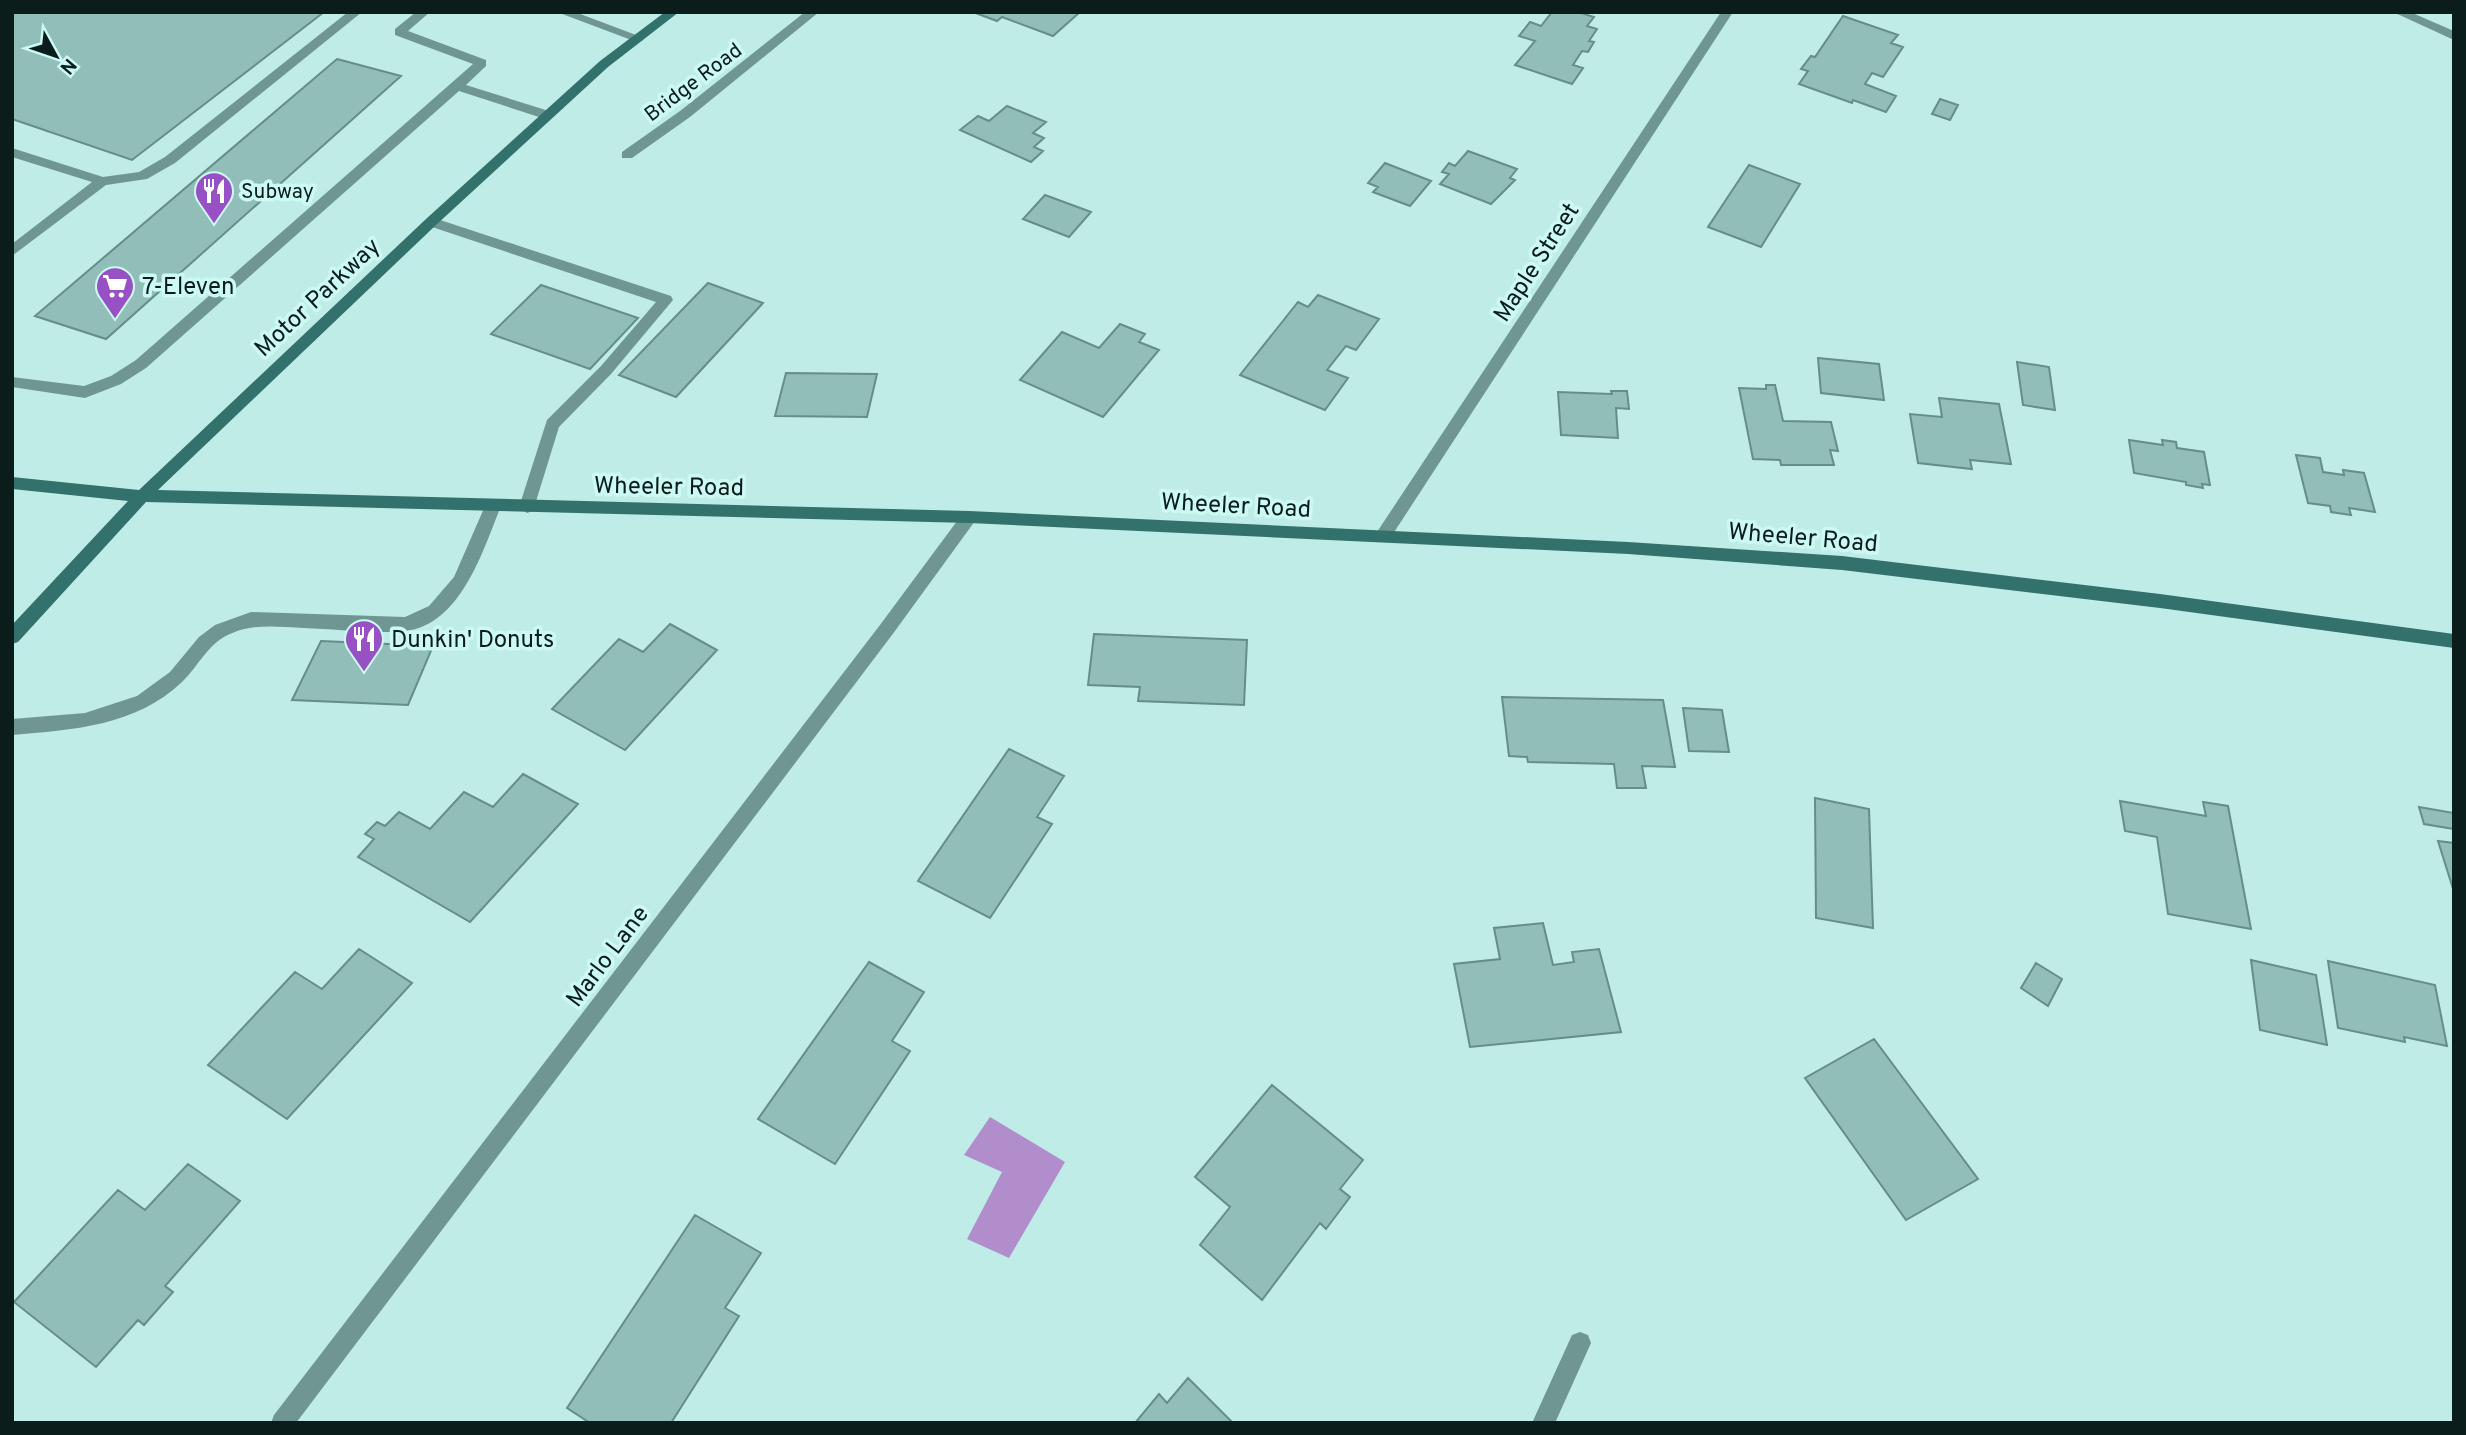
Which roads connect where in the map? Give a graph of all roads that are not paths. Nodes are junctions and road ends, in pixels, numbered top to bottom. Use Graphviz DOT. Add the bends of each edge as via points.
graph roads {
  1 [pos="356,12"];
  2 [pos="425,12"];
  3 [pos="563,12"];
  4 [pos="673,12"];
  5 [pos="813,12"];
  6 [pos="1727,12"];
  7 [pos="2399,12"];
  8 [pos="2454,36"];
  9 [pos="638,38"];
  10 [pos="457,86"];
  11 [pos="547,115"];
  12 [pos="12,152"];
  13 [pos="627,155"];
  14 [pos="102,181"];
  15 [pos="431,222"];
  16 [pos="12,251"];
  17 [pos="12,382"];
  18 [pos="12,483"];
  19 [pos="142,496"];
  20 [pos="493,506"];
  21 [pos="527,507"];
  22 [pos="969,517"];
  23 [pos="1383,536"];
  24 [pos="12,636"];
  25 [pos="2454,641"];
  26 [pos="12,727"];
  27 [pos="1580,1343"];
  28 [pos="282,1423"];
  29 [pos="1543,1423"];
  1 -- 14 [label="street" via="170,160 142,176"];
  2 -- 10 [label="street" via="399,32 482,63"];
  3 -- 9 [label="street"];
  4 -- 9 [label="main road, Motor Parkway"];
  5 -- 13 [label="street, Bridge Road"];
  6 -- 23 [label="street, Maple Street"];
  7 -- 8 [label="street"];
  9 -- 11 [label="main road, Motor Parkway"];
  10 -- 11 [label="street"];
  10 -- 17 [label="street" via="141,364 116,380 85,391"];
  11 -- 15 [label="main road, Motor Parkway"];
  12 -- 14 [label="street"];
  14 -- 16 [label="street"];
  15 -- 19 [label="main road, Motor Parkway"];
  15 -- 21 [label="street" via="666,300 552,424"];
  18 -- 19 [label="main road, Wheeler Road"];
  19 -- 20 [label="main road, Wheeler Road"];
  19 -- 24 [label="main road, Motor Parkway"];
  20 -- 21 [label="main road, Wheeler Road"];
  20 -- 26 [label="street" via="461,581 435,611 406,624 251,619 221,630 205,642 176,677 143,702 85,721"];
  21 -- 22 [label="main road, Wheeler Road"];
  22 -- 23 [label="main road, Wheeler Road"];
  22 -- 28 [label="street, Marlo Lane"];
  23 -- 25 [label="main road, Wheeler Road" via="1842,564"];
  27 -- 29 [label="street"];
}
